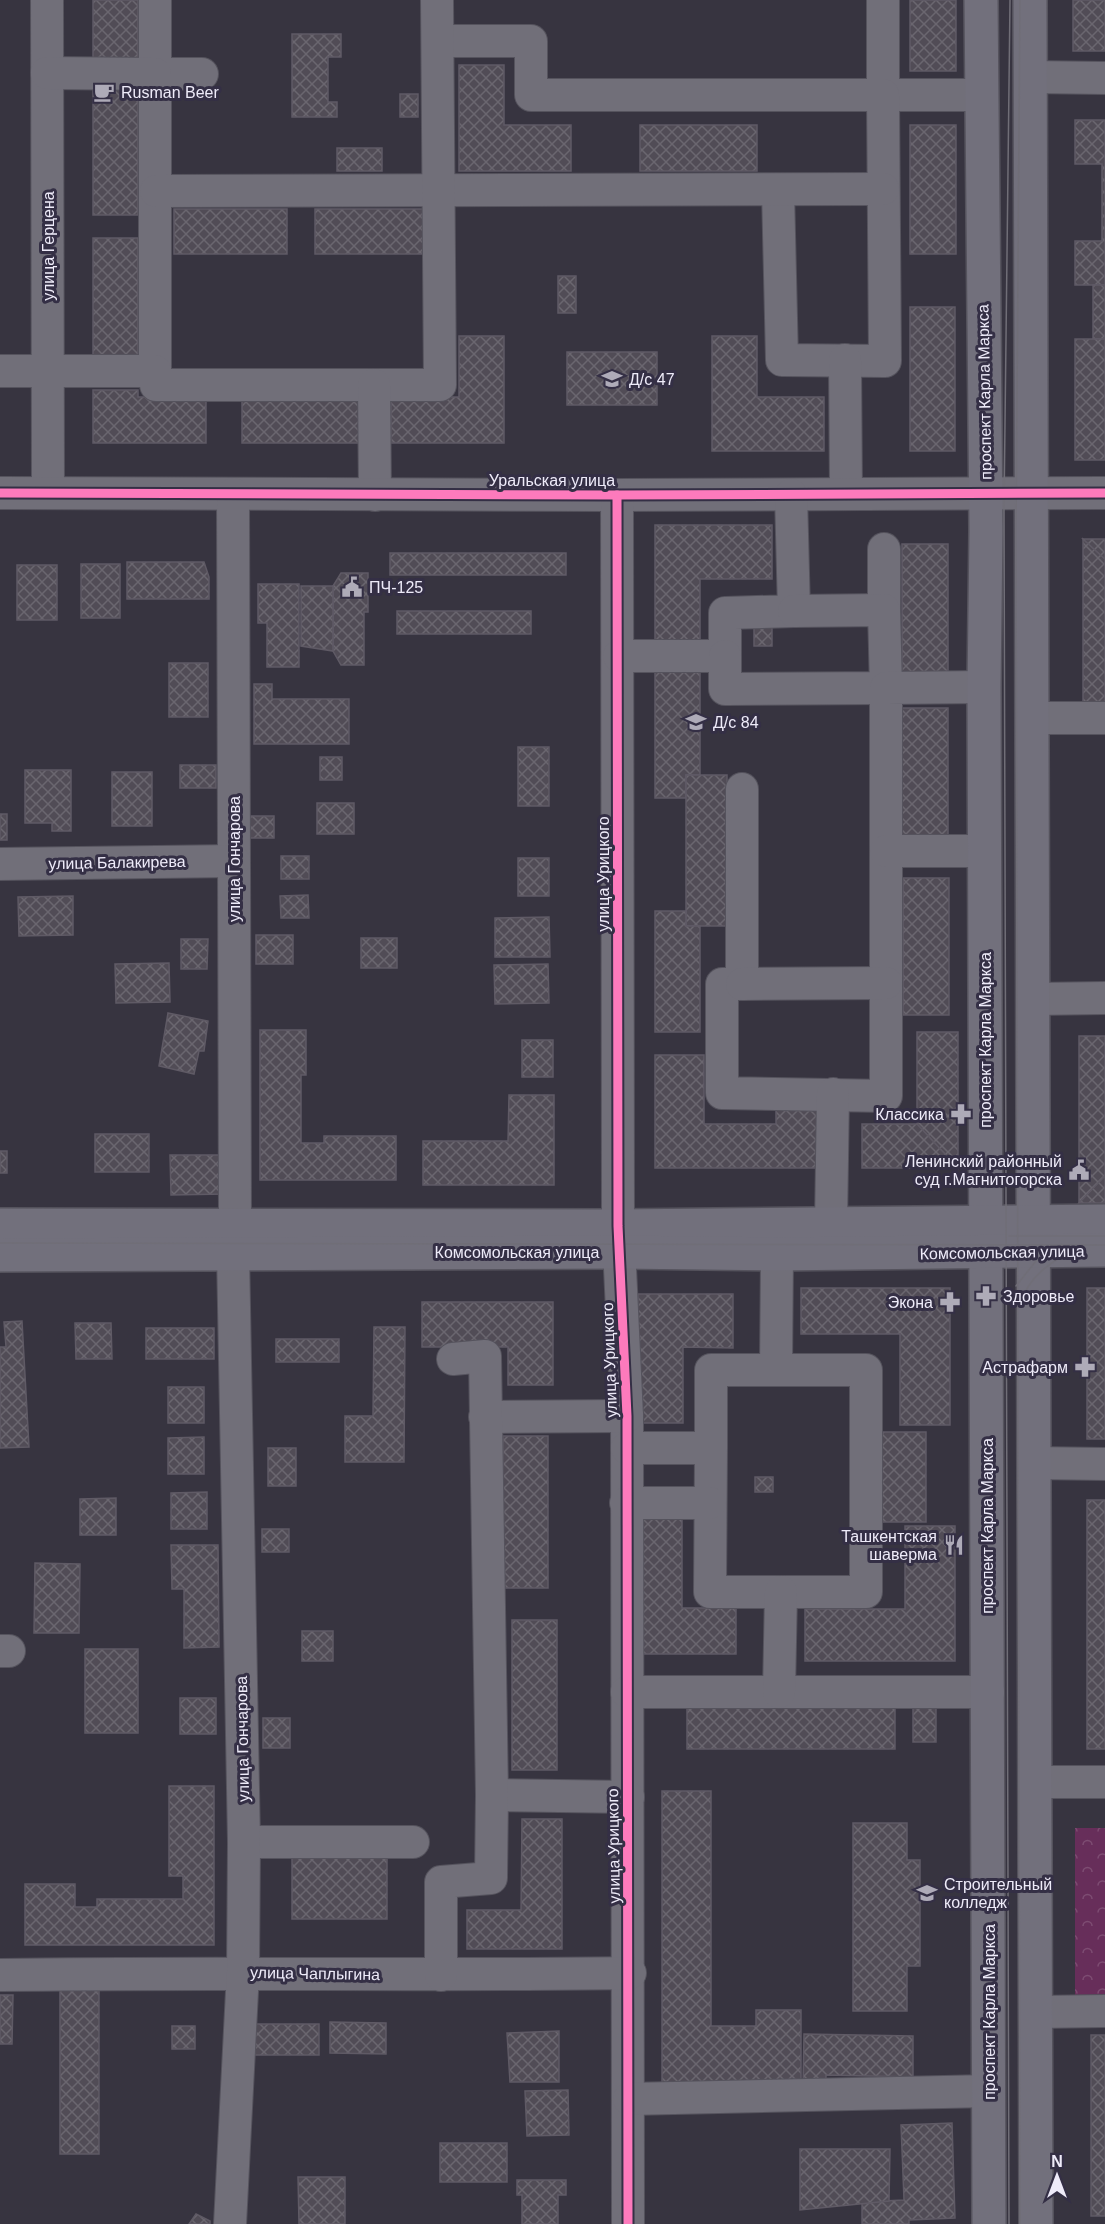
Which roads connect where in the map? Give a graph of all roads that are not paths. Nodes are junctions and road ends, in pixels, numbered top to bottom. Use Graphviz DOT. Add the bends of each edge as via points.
graph roads {
  1 [pos="47,0"];
  2 [pos="155,0"];
  3 [pos="436,0"];
  4 [pos="883,0"];
  5 [pos="981,0"];
  6 [pos="1030,0"];
  7 [pos="438,41"];
  8 [pos="47,74"];
  9 [pos="154,74"];
  10 [pos="202,74"];
  11 [pos="1030,77"];
  12 [pos="1105,78"];
  13 [pos="883,95"];
  14 [pos="982,95"];
  15 [pos="440,189"];
  16 [pos="884,189"];
  17 [pos="156,191"];
  18 [pos="778,191"];
  19 [pos="845,360"];
  20 [pos="0,371"];
  21 [pos="48,371"];
  22 [pos="155,371"];
  23 [pos="374,386"];
  24 [pos="0,493"];
  25 [pos="48,493"];
  26 [pos="985,493"];
  27 [pos="1032,493"];
  28 [pos="1105,493"];
  29 [pos="233,494"];
  30 [pos="846,494"];
  31 [pos="375,495"];
  32 [pos="617,495"];
  33 [pos="791,495"];
  34 [pos="884,549"];
  35 [pos="884,610"];
  36 [pos="794,611"];
  37 [pos="619,656"];
  38 [pos="725,656"];
  39 [pos="984,687"];
  40 [pos="886,688"];
  41 [pos="1032,718"];
  42 [pos="1105,718"];
  43 [pos="742,789"];
  44 [pos="886,851"];
  45 [pos="985,851"];
  46 [pos="234,861"];
  47 [pos="0,864"];
  48 [pos="886,983"];
  49 [pos="742,984"];
  50 [pos="1105,998"];
  51 [pos="1032,999"];
  52 [pos="832,1094"];
  53 [pos="1105,1221"];
  54 [pos="831,1224"];
  55 [pos="0,1225"];
  56 [pos="986,1238"];
  57 [pos="1033,1238"];
  58 [pos="234,1239"];
  59 [pos="619,1239"];
  60 [pos="1105,1250"];
  61 [pos="777,1254"];
  62 [pos="0,1255"];
  63 [pos="453,1359"];
  64 [pos="776,1370"];
  65 [pos="627,1416"];
  66 [pos="485,1417"];
  67 [pos="627,1448"];
  68 [pos="711,1448"];
  69 [pos="1034,1463"];
  70 [pos="1105,1464"];
  71 [pos="626,1503"];
  72 [pos="710,1503"];
  73 [pos="781,1592"];
  74 [pos="627,1692"];
  75 [pos="779,1692"];
  76 [pos="988,1692"];
  77 [pos="1035,1782"];
  78 [pos="1105,1782"];
  79 [pos="492,1795"];
  80 [pos="628,1797"];
  81 [pos="244,1842"];
  82 [pos="413,1842"];
  83 [pos="243,1972"];
  84 [pos="630,1973"];
  85 [pos="0,1975"];
  86 [pos="441,1975"];
  87 [pos="1105,2011"];
  88 [pos="1036,2012"];
  89 [pos="989,2091"];
  90 [pos="629,2099"];
  91 [pos="230,2224"];
  92 [pos="628,2224"];
  93 [pos="989,2224"];
  94 [pos="1036,2224"];
  1 -- 8 [label="street, улица Герцена"];
  2 -- 9 [label="street"];
  3 -- 7 [label="street"];
  4 -- 13 [label="street"];
  5 -- 14 [label="main road, проспект Карла Маркса"];
  6 -- 11 [label="main road"];
  7 -- 13 [label="street" via="531,41 531,95"];
  7 -- 15 [label="street"];
  8 -- 9 [label="street"];
  8 -- 21 [label="street, улица Герцена"];
  9 -- 10 [label="street"];
  9 -- 17 [label="street"];
  11 -- 12 [label="street"];
  11 -- 27 [label="main road"];
  13 -- 14 [label="street"];
  13 -- 16 [label="street"];
  14 -- 26 [label="main road, проспект Карла Маркса"];
  15 -- 17 [label="street"];
  15 -- 18 [label="street"];
  15 -- 23 [label="street" via="440,386"];
  16 -- 18 [label="street"];
  16 -- 19 [label="street" via="885,361"];
  17 -- 22 [label="street"];
  18 -- 19 [label="street" via="782,360"];
  19 -- 30 [label="street"];
  20 -- 21 [label="street"];
  21 -- 22 [label="street"];
  21 -- 25 [label="street, улица Герцена"];
  22 -- 23 [label="street" via="156,386"];
  23 -- 31 [label="street"];
  24 -- 25 [label="street, Уральская улица"];
  25 -- 29 [label="street, Уральская улица"];
  26 -- 27 [label="street, Уральская улица"];
  26 -- 30 [label="street, Уральская улица"];
  26 -- 39 [label="main road, проспект Карла Маркса"];
  27 -- 28 [label="street, Уральская улица"];
  27 -- 41 [label="main road"];
  29 -- 31 [label="street, Уральская улица"];
  29 -- 46 [label="street, улица Гончарова"];
  30 -- 33 [label="street, Уральская улица"];
  31 -- 32 [label="street, Уральская улица"];
  32 -- 33 [label="street, Уральская улица"];
  32 -- 37 [label="street, улица Урицкого"];
  33 -- 36 [label="street"];
  34 -- 35 [label="street"];
  35 -- 36 [label="street"];
  35 -- 40 [label="street"];
  36 -- 38 [label="street" via="725,613"];
  37 -- 38 [label="street"];
  37 -- 59 [label="street, улица Урицкого"];
  38 -- 40 [label="street" via="725,689"];
  39 -- 40 [label="street"];
  39 -- 45 [label="main road, проспект Карла Маркса"];
  40 -- 44 [label="street"];
  41 -- 42 [label="street"];
  41 -- 51 [label="main road"];
  43 -- 49 [label="street"];
  44 -- 45 [label="street"];
  44 -- 48 [label="street"];
  45 -- 56 [label="main road, проспект Карла Маркса"];
  46 -- 47 [label="street, улица Балакирева"];
  46 -- 58 [label="street, улица Гончарова"];
  48 -- 49 [label="street"];
  48 -- 52 [label="street" via="886,1096"];
  49 -- 52 [label="street" via="722,984 722,1093"];
  50 -- 51 [label="street"];
  51 -- 57 [label="main road"];
  52 -- 54 [label="street"];
  53 -- 57 [label="main road, Комсомольская улица"];
  54 -- 56 [label="main road, Комсомольская улица"];
  54 -- 59 [label="main road, Комсомольская улица"];
  55 -- 58 [label="main road, Комсомольская улица"];
  56 -- 57 [label="main road, Комсомольская улица"];
  56 -- 61 [label="main road, Комсомольская улица"];
  56 -- 76 [label="main road, проспект Карла Маркса"];
  57 -- 60 [label="main road, Комсомольская улица"];
  57 -- 69 [label="main road"];
  58 -- 59 [label="main road, Комсомольская улица"];
  58 -- 62 [label="main road, Комсомольская улица"];
  58 -- 81 [label="street, улица Гончарова"];
  59 -- 61 [label="main road, Комсомольская улица"];
  59 -- 65 [label="street, улица Урицкого"];
  61 -- 64 [label="street"];
  63 -- 66 [label="street" via="485,1356"];
  64 -- 68 [label="street" via="711,1370"];
  64 -- 73 [label="street" via="866,1370 866,1592"];
  65 -- 66 [label="street"];
  65 -- 67 [label="street, улица Урицкого"];
  66 -- 79 [label="street"];
  67 -- 68 [label="street"];
  67 -- 71 [label="street, улица Урицкого"];
  68 -- 72 [label="street"];
  69 -- 70 [label="street"];
  69 -- 77 [label="main road"];
  71 -- 72 [label="street"];
  71 -- 74 [label="street, улица Урицкого"];
  72 -- 73 [label="street" via="710,1592"];
  73 -- 75 [label="street"];
  74 -- 75 [label="street"];
  74 -- 80 [label="street, улица Урицкого"];
  75 -- 76 [label="street"];
  76 -- 89 [label="main road, проспект Карла Маркса"];
  77 -- 78 [label="street"];
  77 -- 88 [label="main road"];
  79 -- 80 [label="street"];
  79 -- 86 [label="street" via="490,1878 441,1882"];
  80 -- 84 [label="street, улица Урицкого"];
  81 -- 82 [label="street"];
  81 -- 83 [label="street, улица Гончарова"];
  83 -- 85 [label="street, улица Чаплыгина"];
  83 -- 86 [label="street, улица Чаплыгина"];
  83 -- 91 [label="street, улица Гончарова"];
  84 -- 86 [label="street, улица Чаплыгина"];
  84 -- 90 [label="street, улица Урицкого"];
  87 -- 88 [label="street"];
  88 -- 94 [label="main road"];
  89 -- 90 [label="street"];
  89 -- 93 [label="main road, проспект Карла Маркса"];
  90 -- 92 [label="street, улица Урицкого"];
}
